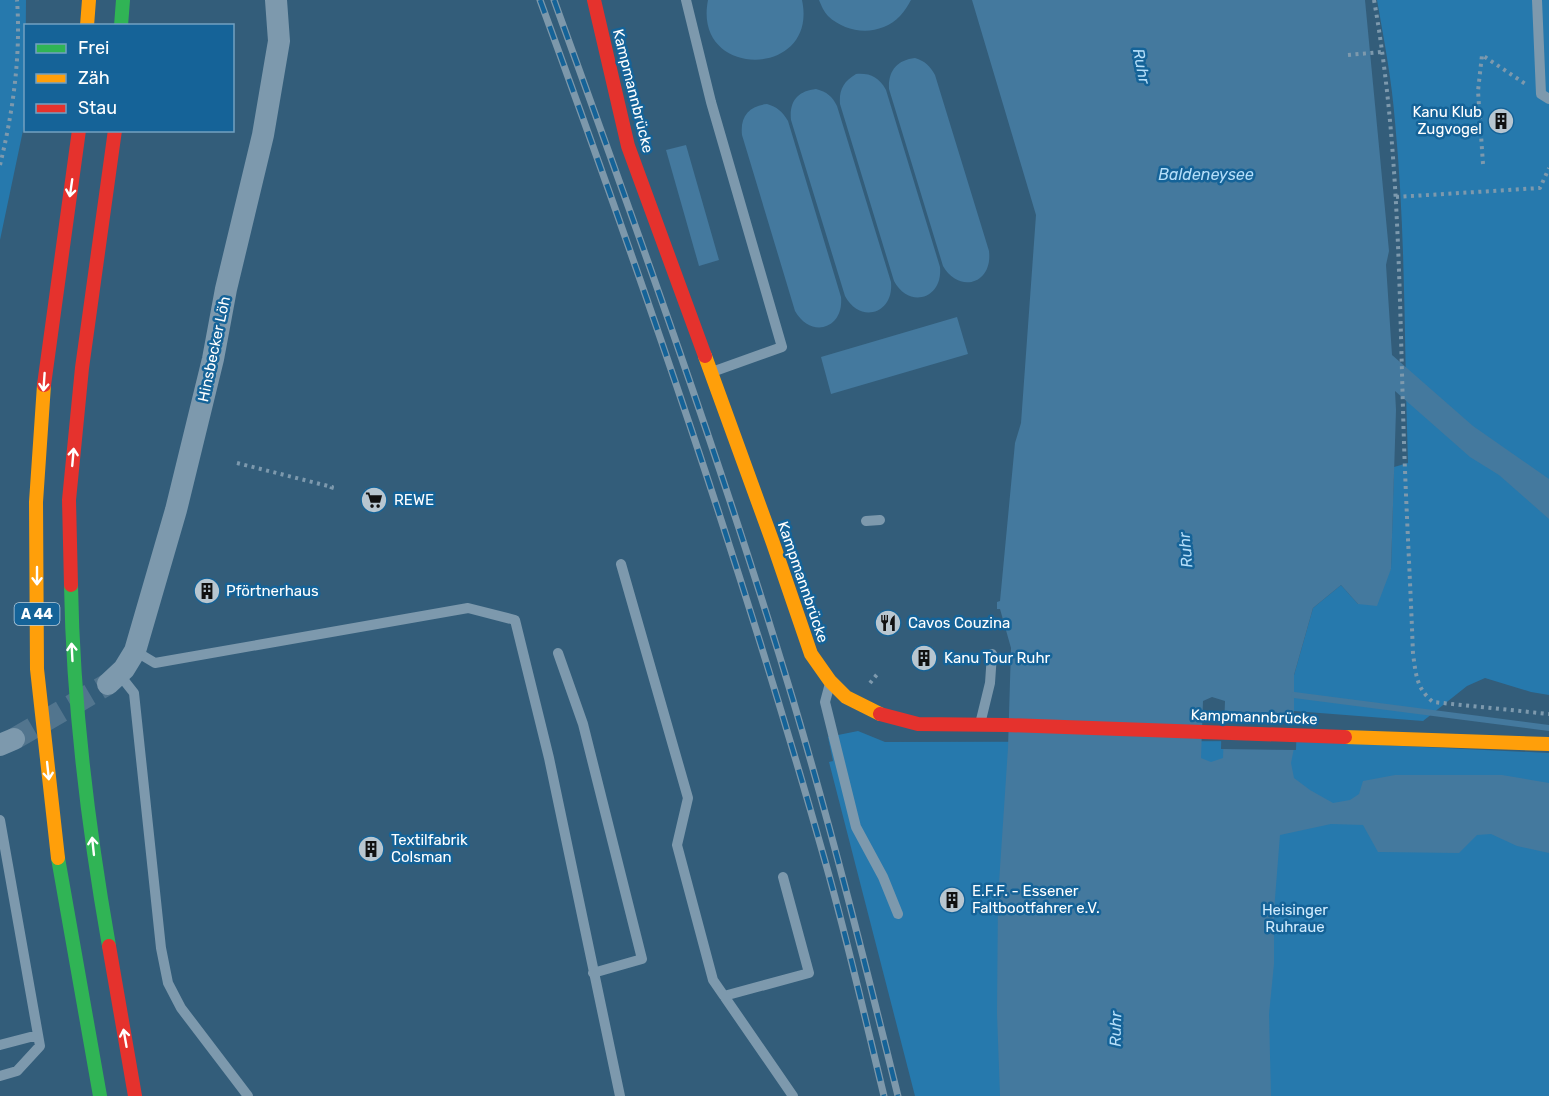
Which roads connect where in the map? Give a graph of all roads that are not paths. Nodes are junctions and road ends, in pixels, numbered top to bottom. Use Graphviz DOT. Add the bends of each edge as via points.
graph roads {
  1 [pos="88,0"];
  2 [pos="123,0"];
  3 [pos="276,0"];
  4 [pos="594,0"];
  5 [pos="686,0"];
  6 [pos="1537,0"];
  7 [pos="87,24"];
  8 [pos="122,24"];
  9 [pos="1545,96"];
  10 [pos="79,132"];
  11 [pos="115,132"];
  12 [pos="710,373"];
  13 [pos="880,520"];
  14 [pos="866,521"];
  15 [pos="621,564"];
  16 [pos="135,651"];
  17 [pos="558,653"];
  18 [pos="992,654"];
  19 [pos="113,679"];
  20 [pos="830,681"];
  21 [pos="980,726"];
  22 [pos="1549,744"];
  23 [pos="0,820"];
  24 [pos="783,877"];
  25 [pos="6,884"];
  26 [pos="898,914"];
  27 [pos="593,973"];
  28 [pos="724,996"];
  29 [pos="38,1035"];
  30 [pos="0,1045"];
  31 [pos="0,1076"];
  32 [pos="100,1096"];
  33 [pos="135,1096"];
  34 [pos="248,1096"];
  35 [pos="620,1096"];
  36 [pos="793,1096"];
  1 -- 7 [label="main road"];
  2 -- 8 [label="main road"];
  3 -- 16 [label="street, Hinsbecker Löh" via="279,41 263,135 176,510"];
  4 -- 12 [label="main road, Kampmannbrücke" via="628,146"];
  5 -- 12 [label="lane" via="711,102 782,347"];
  6 -- 9 [label="lane"];
  10 -- 32 [label="main road, A 44, one-way" via="45,373 36,502 37,669 61,882"];
  33 -- 11 [label="main road, A 44, one-way" via="96,874 72,656 69,500 82,368"];
  12 -- 20 [label="main road, Kampmannbrücke" via="804,638"];
  13 -- 14 [label="lane"];
  15 -- 28 [label="lane" via="688,798 677,845 713,980"];
  16 -- 19 [label="street, Hinsbecker Löh"];
  16 -- 27 [label="lane" via="155,663 468,608 515,620 549,758"];
  17 -- 27 [label="lane" via="583,724 642,959"];
  18 -- 21 [label="lane"];
  19 -- 34 [label="lane" via="134,693 168,983 181,1008"];
  20 -- 21 [label="main road, Kampmannbrücke" via="856,704 892,719"];
  20 -- 26 [label="lane" via="825,702 856,827 883,876"];
  21 -- 22 [label="main road, Kampmannbrücke"];
  23 -- 25 [label="lane"];
  24 -- 28 [label="lane" via="809,973"];
  25 -- 29 [label="lane"];
  27 -- 35 [label="lane"];
  28 -- 36 [label="lane"];
  29 -- 30 [label="lane"];
  29 -- 31 [label="lane" via="40,1047 17,1071"];
}
